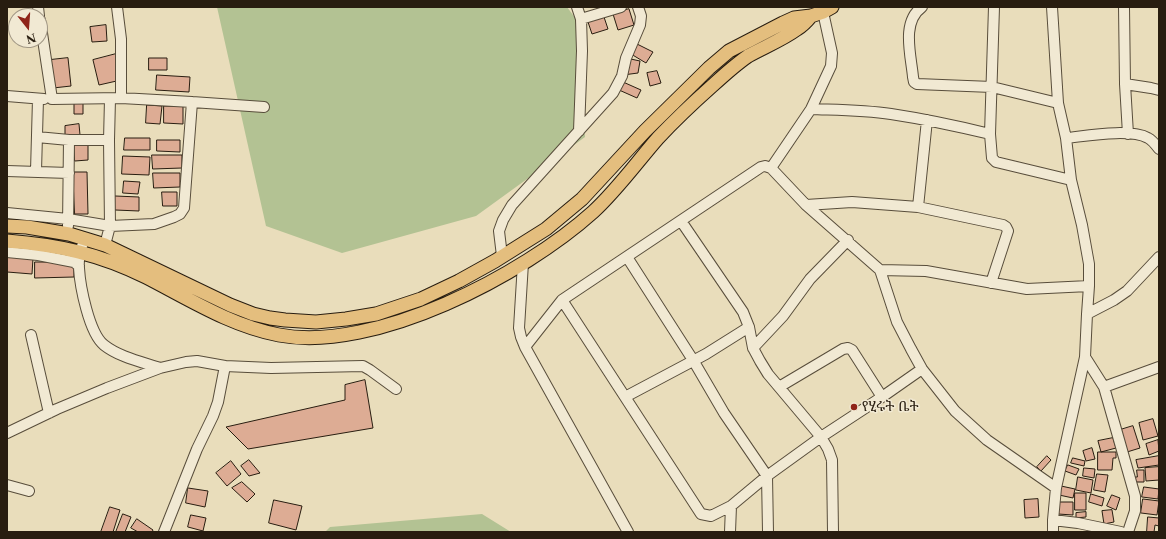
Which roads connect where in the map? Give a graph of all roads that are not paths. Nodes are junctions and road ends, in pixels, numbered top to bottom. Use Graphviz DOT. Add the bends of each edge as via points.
graph roads {
  1 [pos="117,7"];
  2 [pos="577,7"];
  3 [pos="621,7"];
  4 [pos="638,7"];
  5 [pos="797,7"];
  6 [pos="922,7"];
  7 [pos="994,7"];
  8 [pos="1052,7"];
  9 [pos="1124,7"];
  10 [pos="822,12"];
  11 [pos="581,19"];
  12 [pos="783,23"];
  13 [pos="44,48"];
  14 [pos="1125,84"];
  15 [pos="992,87"];
  16 [pos="1159,90"];
  17 [pos="7,96"];
  18 [pos="121,98"];
  19 [pos="38,99"];
  20 [pos="52,99"];
  21 [pos="110,99"];
  22 [pos="192,102"];
  23 [pos="1058,103"];
  24 [pos="264,107"];
  25 [pos="811,109"];
  26 [pos="927,120"];
  27 [pos="579,131"];
  28 [pos="990,134"];
  29 [pos="1128,134"];
  30 [pos="37,137"];
  31 [pos="1066,138"];
  32 [pos="69,140"];
  33 [pos="108,140"];
  34 [pos="1159,149"];
  35 [pos="771,168"];
  36 [pos="609,170"];
  37 [pos="7,171"];
  38 [pos="36,171"];
  39 [pos="69,172"];
  40 [pos="1071,180"];
  41 [pos="621,181"];
  42 [pos="806,205"];
  43 [pos="918,207"];
  44 [pos="7,213"];
  45 [pos="68,219"];
  46 [pos="681,221"];
  47 [pos="7,226"];
  48 [pos="110,226"];
  49 [pos="69,234"];
  50 [pos="848,240"];
  51 [pos="7,241"];
  52 [pos="82,245"];
  53 [pos="105,245"];
  54 [pos="7,252"];
  55 [pos="627,257"];
  56 [pos="1159,257"];
  57 [pos="499,258"];
  58 [pos="523,263"];
  59 [pos="79,266"];
  60 [pos="880,270"];
  61 [pos="991,283"];
  62 [pos="1089,286"];
  63 [pos="562,300"];
  64 [pos="1087,314"];
  65 [pos="750,326"];
  66 [pos="31,335"];
  67 [pos="525,347"];
  68 [pos="753,348"];
  69 [pos="1086,357"];
  70 [pos="693,360"];
  71 [pos="225,366"];
  72 [pos="1159,366"];
  73 [pos="160,368"];
  74 [pos="922,369"];
  75 [pos="779,387"];
  76 [pos="1104,387"];
  77 [pos="396,389"];
  78 [pos="626,397"];
  79 [pos="882,397"];
  80 [pos="49,413"];
  81 [pos="7,433"];
  82 [pos="821,437"];
  83 [pos="767,476"];
  84 [pos="7,485"];
  85 [pos="1056,488"];
  86 [pos="29,491"];
  87 [pos="731,506"];
  88 [pos="1053,520"];
  89 [pos="164,532"];
  90 [pos="628,532"];
  91 [pos="730,532"];
  92 [pos="768,532"];
  93 [pos="833,532"];
  94 [pos="1054,532"];
  95 [pos="1121,532"];
  96 [pos="1128,532"];
  1 -- 18 [label="street" via="121,39"];
  2 -- 11 [label="street"];
  3 -- 11 [label="street"];
  4 -- 27 [label="street" via="640,25 626,58 622,76 613,93"];
  5 -- 12 [label="main road"];
  6 -- 15 [label="street" via="913,15 910,24 914,82"];
  7 -- 15 [label="street"];
  8 -- 23 [label="street"];
  9 -- 14 [label="street"];
  10 -- 12 [label="main road"];
  10 -- 25 [label="street" via="832,53 831,66"];
  10 -- 41 [label="main road" via="732,68 660,136"];
  11 -- 27 [label="street"];
  12 -- 36 [label="main road" via="729,51 708,68"];
  13 -- 20 [label="street"];
  14 -- 16 [label="street"];
  14 -- 29 [label="street"];
  15 -- 23 [label="street"];
  15 -- 28 [label="street"];
  17 -- 19 [label="street"];
  18 -- 21 [label="street"];
  18 -- 22 [label="street"];
  19 -- 20 [label="street"];
  19 -- 30 [label="street"];
  20 -- 21 [label="street"];
  21 -- 33 [label="street"];
  22 -- 24 [label="street"];
  22 -- 48 [label="street" via="184,208 180,214 154,224"];
  23 -- 31 [label="street"];
  25 -- 26 [label="street" via="852,110"];
  25 -- 35 [label="street"];
  26 -- 28 [label="street"];
  26 -- 43 [label="street"];
  27 -- 57 [label="street" via="512,205 499,231"];
  28 -- 40 [label="street" via="992,158 996,162"];
  29 -- 31 [label="street"];
  29 -- 34 [label="street" via="1149,138"];
  30 -- 32 [label="street"];
  30 -- 38 [label="street"];
  31 -- 40 [label="street"];
  32 -- 33 [label="street"];
  32 -- 39 [label="street"];
  33 -- 48 [label="street"];
  35 -- 42 [label="street"];
  35 -- 46 [label="street" via="761,167"];
  36 -- 41 [label="main road"];
  36 -- 57 [label="main road" via="566,214"];
  37 -- 38 [label="street"];
  38 -- 39 [label="street"];
  39 -- 45 [label="street"];
  40 -- 62 [label="street" via="1088,256"];
  41 -- 58 [label="main road" via="576,227"];
  42 -- 43 [label="street" via="852,202"];
  42 -- 50 [label="street"];
  43 -- 61 [label="street" via="1006,227 1008,231"];
  44 -- 45 [label="street"];
  45 -- 48 [label="street"];
  45 -- 49 [label="street"];
  46 -- 55 [label="street"];
  46 -- 65 [label="street"];
  47 -- 49 [label="main road"];
  48 -- 53 [label="street"];
  49 -- 52 [label="main road"];
  50 -- 60 [label="street"];
  50 -- 68 [label="street" via="810,278 783,316"];
  51 -- 52 [label="main road"];
  52 -- 53 [label="main road"];
  52 -- 58 [label="main road" via="100,257 144,276 215,313 259,330 302,338 381,328 450,302"];
  52 -- 59 [label="street"];
  53 -- 57 [label="main road" via="253,314 316,322 376,314 421,299"];
  54 -- 59 [label="street" via="38,254 74,262"];
  55 -- 63 [label="street"];
  55 -- 70 [label="street"];
  56 -- 64 [label="street" via="1127,291"];
  58 -- 67 [label="street" via="519,328"];
  59 -- 73 [label="street" via="84,299 98,338 114,352"];
  60 -- 61 [label="street" via="926,271"];
  60 -- 74 [label="street" via="897,322"];
  61 -- 62 [label="street" via="1027,289"];
  62 -- 64 [label="street"];
  63 -- 67 [label="street"];
  63 -- 78 [label="street"];
  64 -- 69 [label="street"];
  65 -- 68 [label="street"];
  65 -- 70 [label="street"];
  66 -- 80 [label="street"];
  67 -- 90 [label="street"];
  68 -- 75 [label="street"];
  69 -- 76 [label="street"];
  69 -- 85 [label="street"];
  70 -- 78 [label="street"];
  70 -- 83 [label="street" via="724,413"];
  71 -- 73 [label="street" via="197,361"];
  71 -- 77 [label="street" via="363,366"];
  71 -- 89 [label="street" via="213,416"];
  72 -- 76 [label="street"];
  73 -- 80 [label="street"];
  74 -- 79 [label="street"];
  74 -- 85 [label="street" via="955,411 987,440"];
  75 -- 79 [label="street" via="848,348 852,350"];
  75 -- 82 [label="street"];
  76 -- 96 [label="street" via="1135,496 1135,512"];
  78 -- 87 [label="street" via="701,514 711,516"];
  79 -- 82 [label="street"];
  80 -- 81 [label="street"];
  82 -- 83 [label="street"];
  82 -- 93 [label="street" via="832,460"];
  83 -- 87 [label="street"];
  83 -- 92 [label="street"];
  84 -- 86 [label="street"];
  85 -- 88 [label="street"];
  87 -- 91 [label="street"];
  88 -- 94 [label="street"];
  88 -- 95 [label="street"];
}
